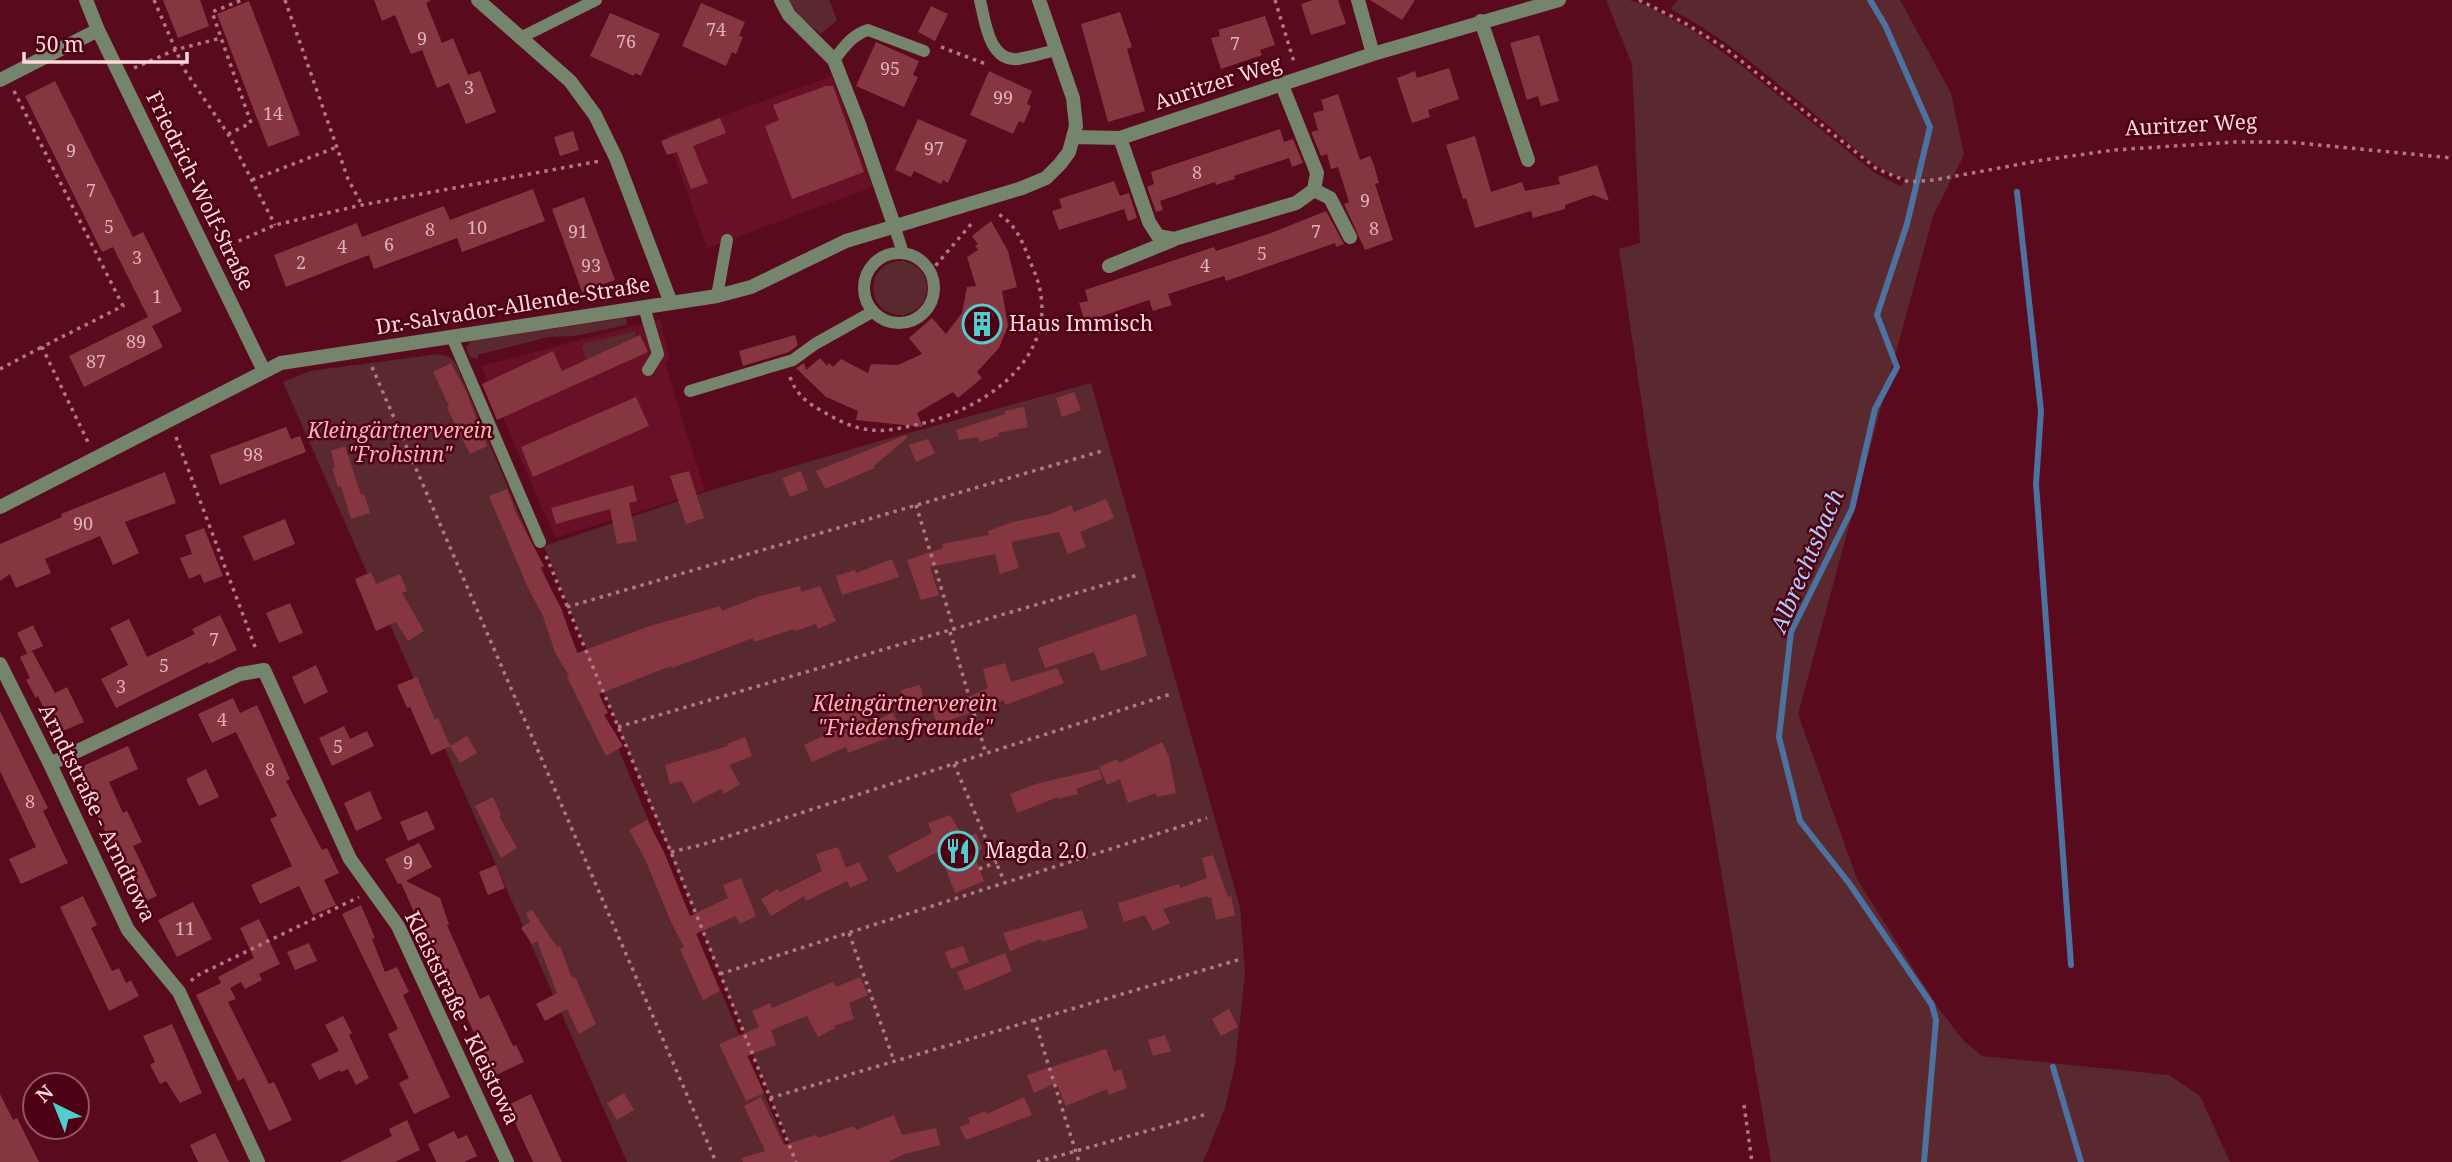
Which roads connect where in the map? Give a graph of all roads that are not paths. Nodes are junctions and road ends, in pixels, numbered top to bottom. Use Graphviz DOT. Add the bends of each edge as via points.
graph roads {
  1 [pos="86,0"];
  2 [pos="478,0"];
  3 [pos="596,0"];
  4 [pos="781,0"];
  5 [pos="980,0"];
  6 [pos="1039,0"];
  7 [pos="1357,0"];
  8 [pos="1559,0"];
  9 [pos="1517,5"];
  10 [pos="1481,21"];
  11 [pos="98,30"];
  12 [pos="520,38"];
  13 [pos="1056,50"];
  14 [pos="924,51"];
  15 [pos="1373,54"];
  16 [pos="834,60"];
  17 [pos="3,79"];
  18 [pos="1282,85"];
  19 [pos="1074,137"];
  20 [pos="1120,138"];
  21 [pos="1528,160"];
  22 [pos="1314,190"];
  23 [pos="894,225"];
  24 [pos="1350,237"];
  25 [pos="1174,239"];
  26 [pos="727,240"];
  27 [pos="903,253"];
  28 [pos="1109,267"];
  29 [pos="717,296"];
  30 [pos="671,303"];
  31 [pos="643,307"];
  32 [pos="872,312"];
  33 [pos="452,337"];
  34 [pos="648,370"];
  35 [pos="264,372"];
  36 [pos="690,391"];
  37 [pos="0,507"];
  38 [pos="540,542"];
  39 [pos="0,664"];
  40 [pos="50,764"];
  41 [pos="258,1162"];
  42 [pos="508,1162"];
  1 -- 11 [label="street, Friedrich-Wolf-Straße"];
  2 -- 12 [label="street"];
  3 -- 12 [label="lane"];
  4 -- 16 [label="street" via="789,15"];
  5 -- 13 [label="lane" via="996,50 1015,59"];
  6 -- 13 [label="street"];
  7 -- 15 [label="street"];
  8 -- 9 [label="street, Auritzer Weg"];
  9 -- 10 [label="street, Auritzer Weg"];
  10 -- 15 [label="street, Auritzer Weg"];
  10 -- 21 [label="street"];
  11 -- 17 [label="street"];
  11 -- 35 [label="street, Friedrich-Wolf-Straße"];
  12 -- 30 [label="street" via="570,81 595,115"];
  13 -- 19 [label="street" via="1077,115"];
  14 -- 16 [label="lane" via="868,30 848,42"];
  15 -- 18 [label="street, Auritzer Weg"];
  16 -- 23 [label="street"];
  18 -- 20 [label="street, Auritzer Weg"];
  18 -- 22 [label="street" via="1317,173"];
  19 -- 20 [label="street, Auritzer Weg"];
  19 -- 23 [label="street, Dr.-Salvador-Allende-Straße" via="1069,152 1046,178"];
  20 -- 25 [label="street" via="1149,222 1158,236"];
  22 -- 24 [label="street" via="1330,198"];
  22 -- 25 [label="street" via="1296,203"];
  23 -- 27 [label="lane"];
  23 -- 29 [label="street, Dr.-Salvador-Allende-Straße" via="846,241 751,287"];
  25 -- 28 [label="street"];
  26 -- 29 [label="lane"];
  27 -- 32 [label="lane" via="879,258 870,267 863,289"];
  27 -- 32 [label="lane" via="923,262 930,272 934,282 930,305 903,324"];
  29 -- 30 [label="street, Dr.-Salvador-Allende-Straße"];
  30 -- 31 [label="street, Dr.-Salvador-Allende-Straße"];
  31 -- 33 [label="street, Dr.-Salvador-Allende-Straße"];
  31 -- 34 [label="lane" via="658,354"];
  32 -- 36 [label="lane" via="793,360"];
  33 -- 35 [label="street, Dr.-Salvador-Allende-Straße" via="281,363"];
  33 -- 38 [label="lane"];
  35 -- 37 [label="street, Dr.-Salvador-Allende-Straße"];
  39 -- 40 [label="street, Arndtstraße - Arndtowa"];
  40 -- 41 [label="street, Arndtstraße - Arndtowa" via="128,930 179,992"];
  40 -- 42 [label="street, Kleiststraße - Kleistowa" via="240,674 264,670 350,859 398,926"];
}
